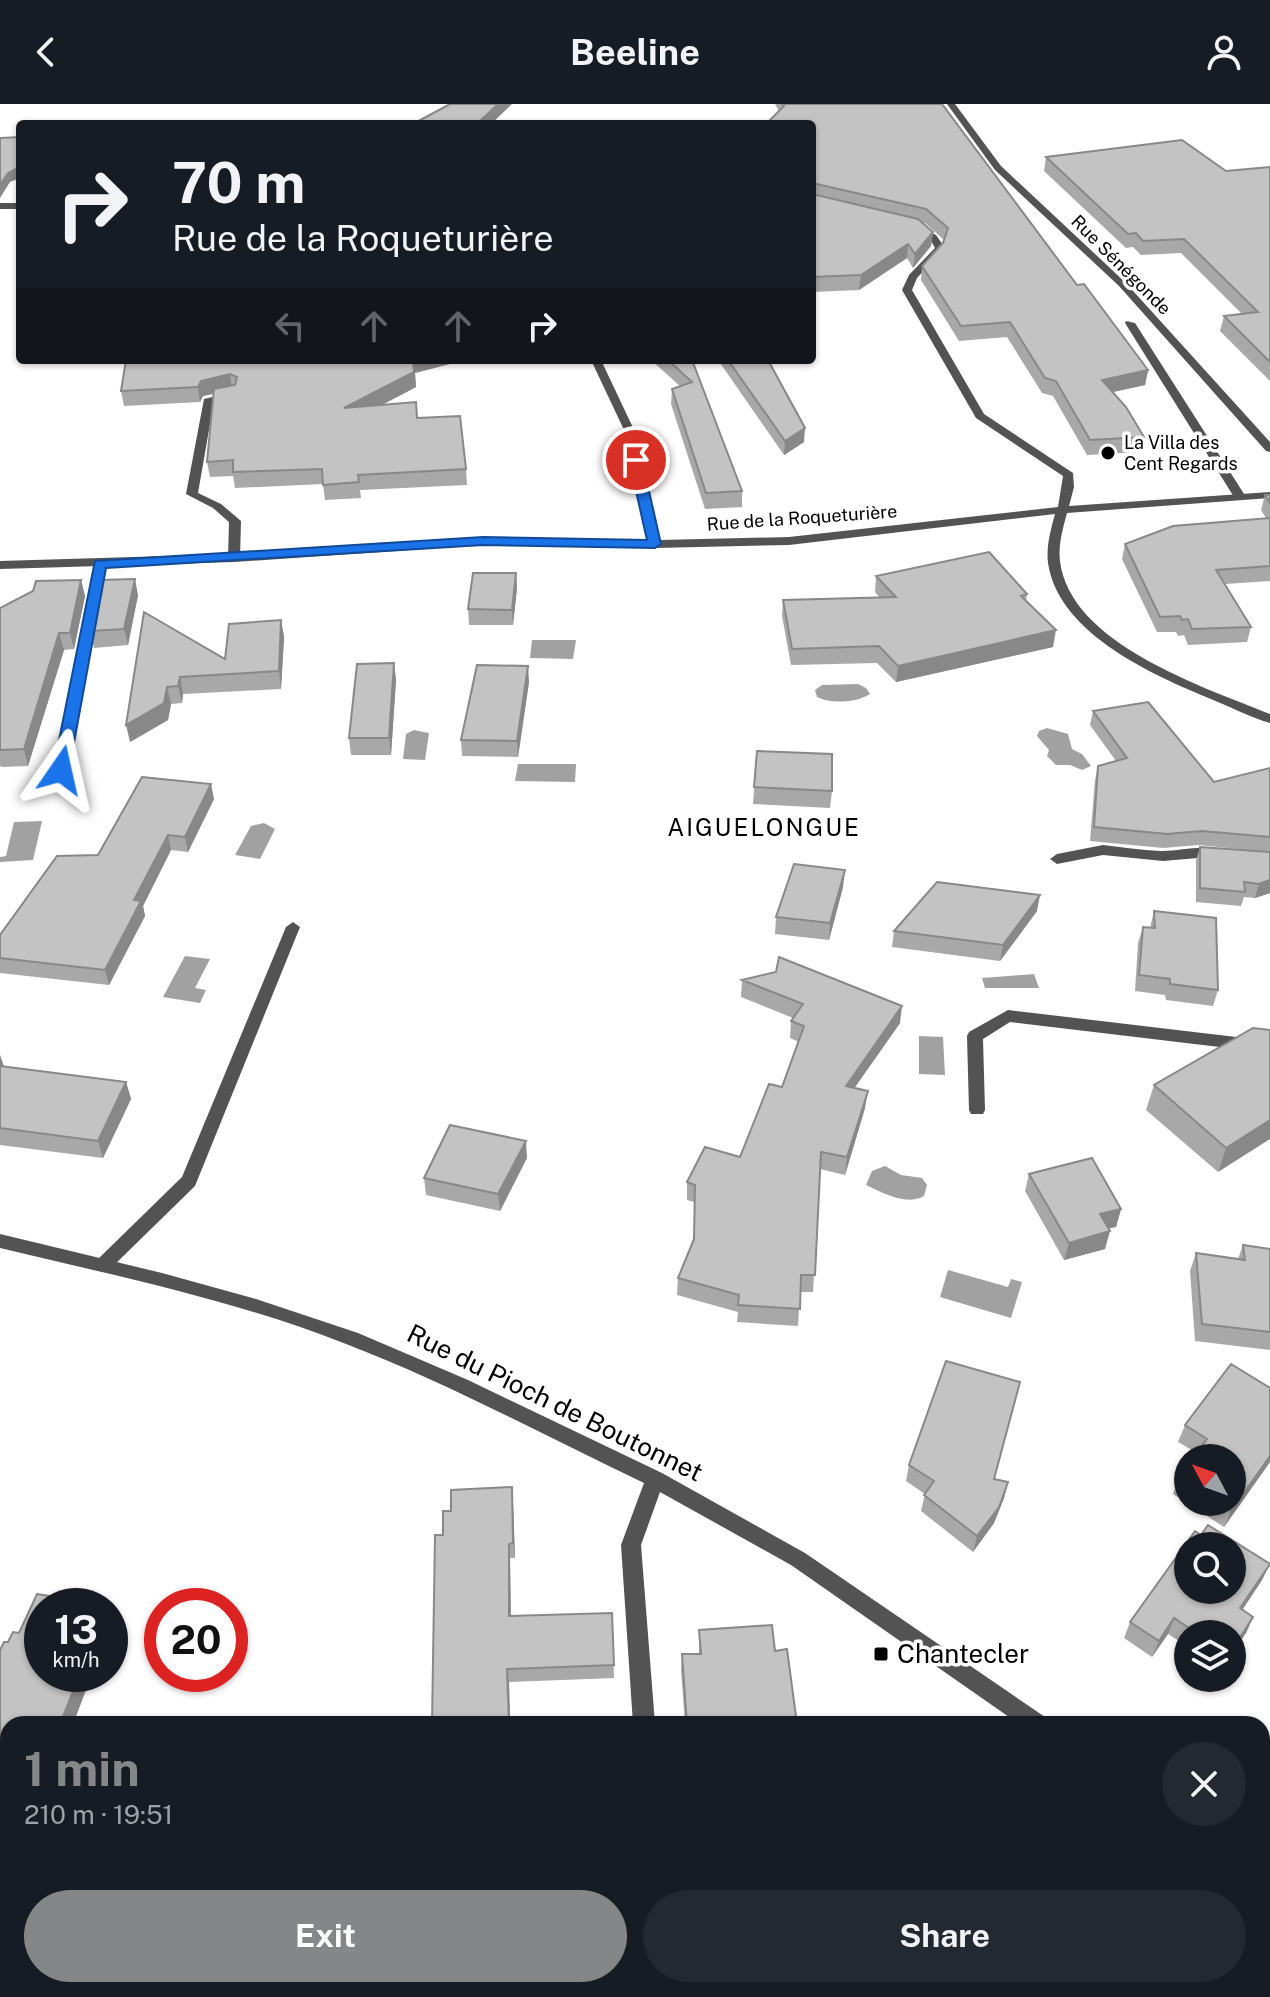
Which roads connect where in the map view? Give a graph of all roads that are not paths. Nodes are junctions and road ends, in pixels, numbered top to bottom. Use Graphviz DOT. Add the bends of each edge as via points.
graph roads {
  1 [pos="951,104"];
  2 [pos="897,221"];
  3 [pos="1130,323"];
  4 [pos="598,364"];
  5 [pos="233,395"];
  6 [pos="1270,449"];
  7 [pos="1270,495"];
  8 [pos="1240,497"];
  9 [pos="1060,510"];
  10 [pos="655,544"];
  11 [pos="234,558"];
  12 [pos="100,564"];
  13 [pos="0,565"];
  14 [pos="1270,719"];
  15 [pos="61,770"];
  16 [pos="1241,857"];
  17 [pos="1057,859"];
  18 [pos="293,927"];
  19 [pos="1270,1047"];
  20 [pos="977,1110"];
  21 [pos="0,1241"];
  22 [pos="103,1265"];
  23 [pos="655,1479"];
  24 [pos="643,1716"];
  25 [pos="1025,1716"];
  1 -- 6 [label="street, Rue Sénégonde" via="998,168 1122,284"];
  2 -- 9 [label="street" via="921,228 940,244 935,256 910,277 910,298 980,416 1069,475 1069,496"];
  3 -- 8 [label="street"];
  4 -- 10 [label="street" via="630,432"];
  5 -- 11 [label="street" via="209,399 192,494 235,521"];
  7 -- 8 [label="street, Rue de la Roqueturière"];
  8 -- 9 [label="street, Rue de la Roqueturière"];
  9 -- 10 [label="street, Rue de la Roqueturière" via="789,541"];
  9 -- 14 [label="street" via="1054,562 1060,591 1077,613 1134,660"];
  10 -- 11 [label="street, Rue de la Roqueturière" via="483,541"];
  11 -- 12 [label="street, Rue de la Roqueturière"];
  12 -- 13 [label="street, Rue de la Roqueturière"];
  12 -- 15 [label="street"];
  16 -- 17 [label="street" via="1103,850"];
  18 -- 22 [label="street" via="189,1181"];
  19 -- 20 [label="street" via="1008,1016 975,1036"];
  21 -- 22 [label="street, Rue du Pioch de Boutonnet"];
  22 -- 23 [label="street, Rue du Pioch de Boutonnet" via="352,1338"];
  23 -- 24 [label="street" via="631,1545"];
  23 -- 25 [label="street, Rue du Pioch de Boutonnet" via="798,1559"];
}
